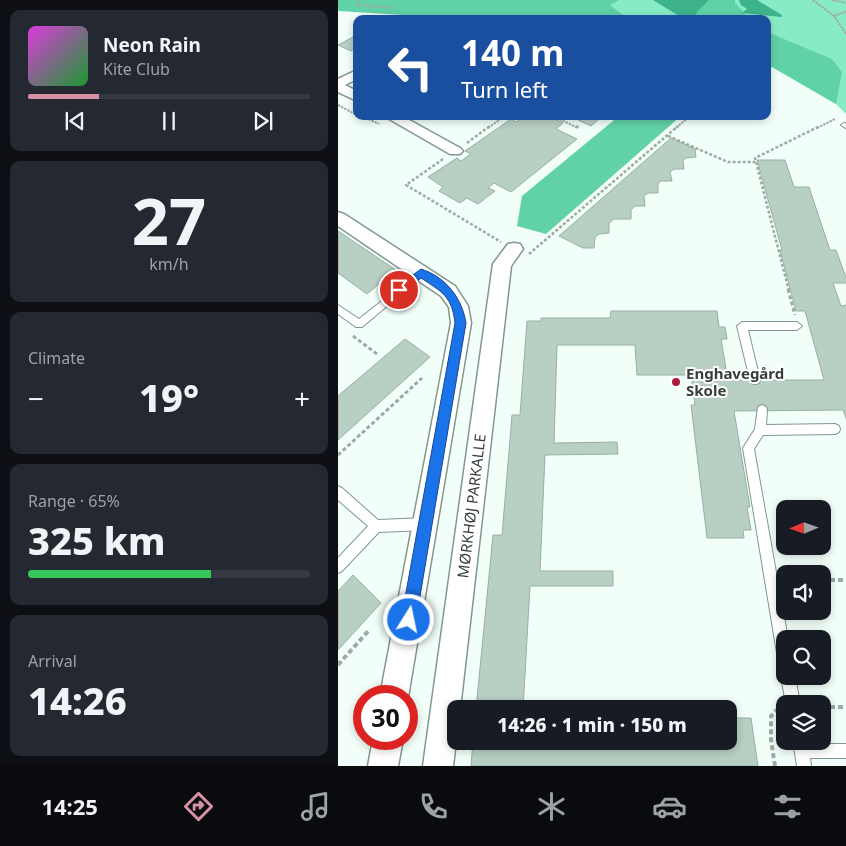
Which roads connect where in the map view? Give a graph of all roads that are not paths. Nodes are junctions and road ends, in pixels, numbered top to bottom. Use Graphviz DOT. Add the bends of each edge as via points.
graph roads {
  1 [pos="353,77"];
  2 [pos="338,86"];
  3 [pos="353,95"];
  4 [pos="399,120"];
  5 [pos="455,151"];
  6 [pos="338,218"];
  7 [pos="508,257"];
  8 [pos="421,273"];
  9 [pos="338,309"];
  10 [pos="797,326"];
  11 [pos="755,380"];
  12 [pos="762,410"];
  13 [pos="835,429"];
  14 [pos="760,430"];
  15 [pos="338,492"];
  16 [pos="426,524"];
  17 [pos="376,526"];
  18 [pos="338,567"];
  19 [pos="780,630"];
  20 [pos="397,685"];
  21 [pos="831,749"];
  22 [pos="386,750"];
  23 [pos="801,750"];
  24 [pos="846,751"];
  25 [pos="383,766"];
  26 [pos="438,766"];
  27 [pos="804,766"];
  1 -- 2 [label="street"];
  2 -- 3 [label="street"];
  4 -- 5 [label="street"];
  6 -- 8 [label="street"];
  7 -- 26 [label="street, MØRKHØJ PARKALLE"];
  8 -- 9 [label="lane" via="359,324"];
  8 -- 16 [label="street" via="448,291 458,306 461,323"];
  10 -- 11 [label="lane" via="742,326"];
  12 -- 14 [label="lane"];
  13 -- 14 [label="lane"];
  14 -- 19 [label="lane" via="748,448"];
  15 -- 17 [label="lane"];
  16 -- 17 [label="lane"];
  16 -- 20 [label="street"];
  17 -- 18 [label="lane"];
  21 -- 24 [label="lane"];
  22 -- 25 [label="street"];
  23 -- 27 [label="lane"];
}
